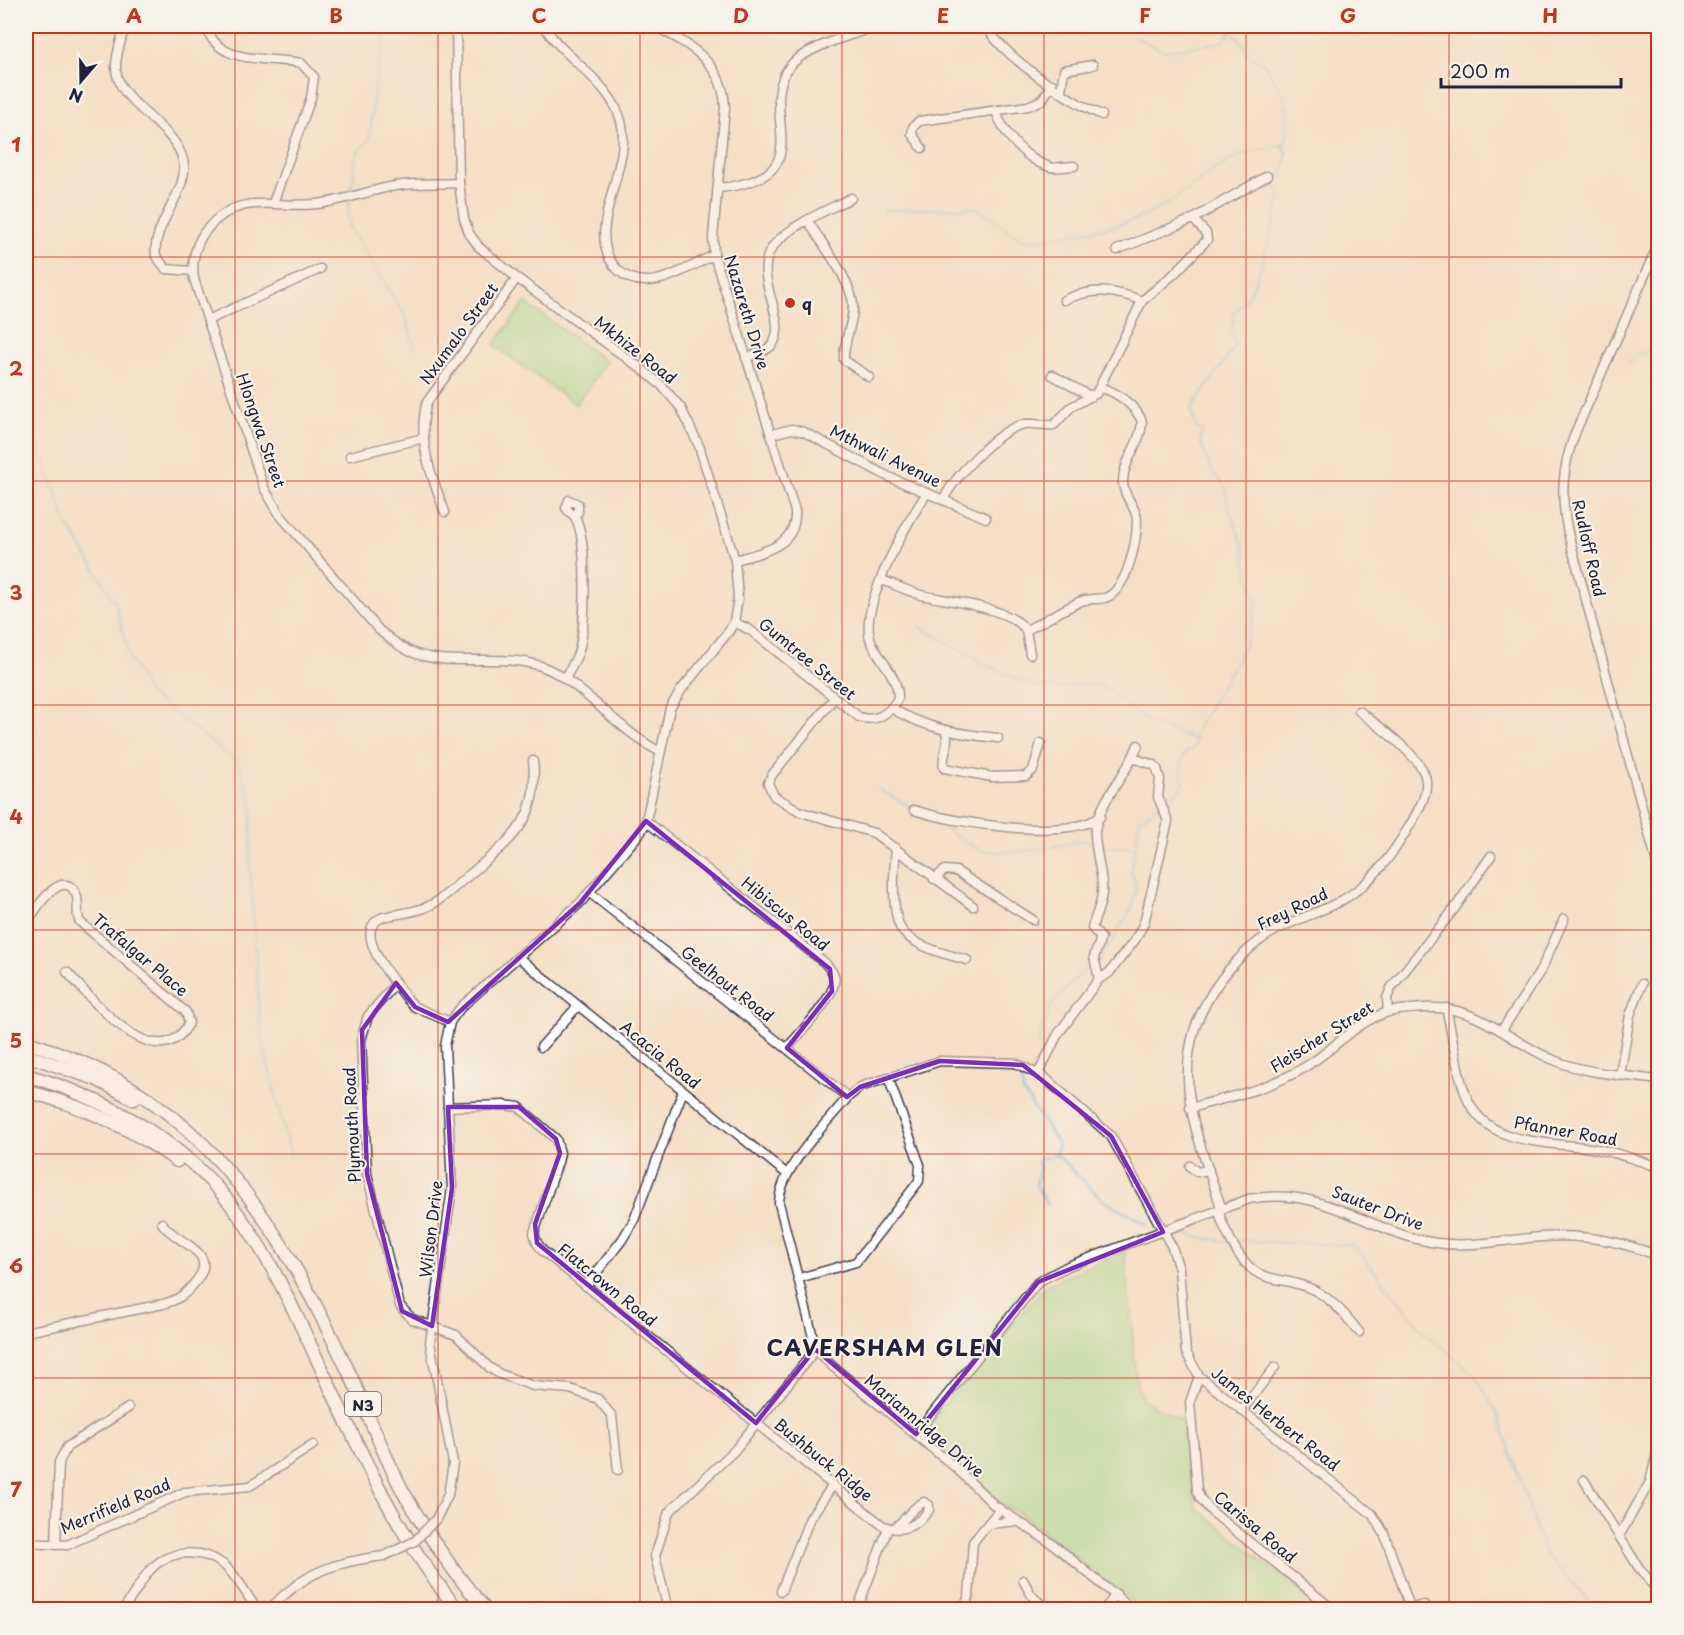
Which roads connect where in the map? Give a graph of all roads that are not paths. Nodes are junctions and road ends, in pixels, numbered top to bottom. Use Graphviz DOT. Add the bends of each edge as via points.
graph roads {
  1 [pos="125,26"];
  2 [pos="206,26"];
  3 [pos="456,26"];
  4 [pos="544,26"];
  5 [pos="655,26"];
  6 [pos="877,26"];
  7 [pos="986,26"];
  8 [pos="1093,65"];
  9 [pos="1052,84"];
  10 [pos="1061,91"];
  11 [pos="996,111"];
  12 [pos="1102,116"];
  13 [pos="922,148"];
  14 [pos="1074,166"];
  15 [pos="1267,176"];
  16 [pos="459,183"];
  17 [pos="718,188"];
  18 [pos="850,198"];
  19 [pos="273,203"];
  20 [pos="1193,219"];
  21 [pos="808,221"];
  22 [pos="1659,245"];
  23 [pos="1116,250"];
  24 [pos="714,255"];
  25 [pos="320,269"];
  26 [pos="192,271"];
  27 [pos="517,278"];
  28 [pos="1064,300"];
  29 [pos="1142,301"];
  30 [pos="208,320"];
  31 [pos="746,358"];
  32 [pos="1052,375"];
  33 [pos="868,377"];
  34 [pos="1100,388"];
  35 [pos="1092,396"];
  36 [pos="772,434"];
  37 [pos="424,438"];
  38 [pos="350,456"];
  39 [pos="927,493"];
  40 [pos="943,500"];
  41 [pos="445,512"];
  42 [pos="575,515"];
  43 [pos="986,518"];
  44 [pos="735,560"];
  45 [pos="882,580"];
  46 [pos="734,622"];
  47 [pos="1026,630"];
  48 [pos="1030,654"];
  49 [pos="565,679"];
  50 [pos="834,698"];
  51 [pos="891,708"];
  52 [pos="1359,711"];
  53 [pos="946,732"];
  54 [pos="998,738"];
  55 [pos="1041,743"];
  56 [pos="1138,745"];
  57 [pos="659,751"];
  58 [pos="1133,758"];
  59 [pos="533,761"];
  60 [pos="914,810"];
  61 [pos="1101,817"];
  62 [pos="646,821"];
  63 [pos="896,848"];
  64 [pos="1491,856"];
  65 [pos="1659,867"];
  66 [pos="934,879"];
  67 [pos="590,893"];
  68 [pos="973,906"];
  69 [pos="1564,919"];
  70 [pos="1033,920"];
  71 [pos="26,926"];
  72 [pos="518,957"];
  73 [pos="967,960"];
  74 [pos="67,972"];
  75 [pos="1099,976"];
  76 [pos="396,983"];
  77 [pos="1642,984"];
  78 [pos="577,1007"];
  79 [pos="1446,1008"];
  80 [pos="1388,1012"];
  81 [pos="450,1022"];
  82 [pos="1502,1030"];
  83 [pos="26,1042"];
  84 [pos="541,1047"];
  85 [pos="787,1048"];
  86 [pos="26,1055"];
  87 [pos="1038,1074"];
  88 [pos="26,1075"];
  89 [pos="1620,1075"];
  90 [pos="888,1077"];
  91 [pos="1659,1080"];
  92 [pos="26,1091"];
  93 [pos="682,1091"];
  94 [pos="848,1097"];
  95 [pos="448,1107"];
  96 [pos="1190,1108"];
  97 [pos="186,1131"];
  98 [pos="777,1166"];
  99 [pos="793,1166"];
  100 [pos="1190,1166"];
  101 [pos="1659,1167"];
  102 [pos="1209,1170"];
  103 [pos="787,1174"];
  104 [pos="1220,1210"];
  105 [pos="237,1212"];
  106 [pos="162,1223"];
  107 [pos="1163,1232"];
  108 [pos="1659,1256"];
  109 [pos="799,1278"];
  110 [pos="586,1286"];
  111 [pos="432,1326"];
  112 [pos="26,1332"];
  113 [pos="1359,1332"];
  114 [pos="816,1349"];
  115 [pos="1275,1367"];
  116 [pos="1199,1376"];
  117 [pos="128,1408"];
  118 [pos="1242,1410"];
  119 [pos="756,1423"];
  120 [pos="916,1434"];
  121 [pos="313,1445"];
  122 [pos="1659,1449"];
  123 [pos="618,1470"];
  124 [pos="1584,1480"];
  125 [pos="833,1485"];
  126 [pos="1000,1509"];
  127 [pos="1018,1521"];
  128 [pos="988,1524"];
  129 [pos="1619,1536"];
  130 [pos="26,1543"];
  131 [pos="56,1545"];
  132 [pos="1023,1580"];
  133 [pos="781,1591"];
  134 [pos="1659,1591"];
  135 [pos="1116,1594"];
  136 [pos="1411,1609"];
  137 [pos="123,1610"];
  138 [pos="256,1610"];
  139 [pos="269,1610"];
  140 [pos="458,1610"];
  141 [pos="486,1610"];
  142 [pos="668,1610"];
  143 [pos="857,1610"];
  144 [pos="963,1610"];
  145 [pos="1048,1610"];
  146 [pos="1104,1610"];
  147 [pos="1133,1610"];
  148 [pos="1334,1610"];
  149 [pos="1431,1610"];
  1 -- 26 [label="street" via="116,65 119,81 172,139 184,166 158,236 156,256 166,269"];
  2 -- 19 [label="street" via="215,41 231,53 251,59 301,63 314,77 311,98"];
  3 -- 16 [label="street, Mkhize Road"];
  4 -- 24 [label="street" via="605,92 622,124 622,158 603,235 611,262 623,275 646,282"];
  5 -- 17 [label="street, Nazareth Drive" via="702,55 721,81 725,108"];
  6 -- 17 [label="street" via="795,60 780,89 783,143 778,158 756,180"];
  7 -- 9 [label="street" via="1004,51"];
  8 -- 10 [label="street" via="1064,70"];
  9 -- 10 [label="street"];
  9 -- 11 [label="street" via="1037,103"];
  10 -- 12 [label="street"];
  11 -- 13 [label="street" via="919,121 912,134"];
  11 -- 14 [label="street" via="1029,157 1050,167"];
  15 -- 20 [label="street"];
  16 -- 19 [label="street" via="395,186 314,204"];
  16 -- 27 [label="street, Mkhize Road" via="469,233 493,261"];
  17 -- 24 [label="street, Nazareth Drive"];
  18 -- 21 [label="street"];
  19 -- 26 [label="street" via="237,206 219,216 202,235"];
  20 -- 23 [label="street"];
  20 -- 29 [label="street" via="1206,233 1207,240"];
  21 -- 31 [label="street" via="782,237 769,253 765,276 777,334 769,348"];
  21 -- 33 [label="street" via="852,298 843,357"];
  22 -- 65 [label="street, Rudloff Road" via="1573,440 1562,484 1568,533"];
  24 -- 31 [label="street, Nazareth Drive"];
  25 -- 30 [label="street"];
  26 -- 30 [label="street, Hlongwa Street"];
  27 -- 37 [label="street, Nxumalo Street" via="429,398"];
  27 -- 44 [label="street, Mkhize Road" via="643,370 681,408 699,446"];
  28 -- 29 [label="street" via="1081,292 1100,291"];
  29 -- 34 [label="street"];
  30 -- 49 [label="street, Hlongwa Street" via="267,495 380,630 403,648 421,655 524,662"];
  31 -- 36 [label="street, Nazareth Drive"];
  32 -- 35 [label="street"];
  34 -- 35 [label="street"];
  34 -- 47 [label="street" via="1130,405 1142,422 1124,476 1125,492 1137,518 1126,575 1117,590 1106,597 1082,601"];
  35 -- 40 [label="street" via="1077,403 1051,426 1025,424 1008,432 962,470"];
  36 -- 39 [label="street, Mthwali Avenue" via="792,429 804,432"];
  36 -- 44 [label="street, Nazareth Drive" via="795,511 795,523 777,547"];
  37 -- 38 [label="street"];
  37 -- 41 [label="street, Nxumalo Street" via="427,460"];
  39 -- 40 [label="street, Mthwali Avenue"];
  39 -- 45 [label="street" via="902,531"];
  40 -- 43 [label="street, Mthwali Avenue"];
  42 -- 49 [label="street" via="584,554 581,640"];
  44 -- 46 [label="street, Mkhize Road" via="738,598"];
  45 -- 47 [label="street" via="1004,615"];
  45 -- 51 [label="street" via="868,630 897,688 898,698"];
  46 -- 50 [label="street, Gumtree Street" via="750,630"];
  46 -- 57 [label="street" via="674,699"];
  47 -- 48 [label="street"];
  49 -- 57 [label="street, Hlongwa Street" via="617,723"];
  50 -- 51 [label="street, Gumtree Street" via="865,719 882,716"];
  50 -- 63 [label="street" via="772,775 768,787 782,802 801,812 868,830"];
  51 -- 53 [label="street"];
  52 -- 96 [label="street, Frey Road" via="1414,760 1426,782 1422,802 1406,831 1364,886 1259,941 1217,985 1203,1009 1191,1044 1187,1085"];
  53 -- 54 [label="street"];
  53 -- 55 [label="street" via="949,746 944,768 981,776 1026,776 1033,770"];
  56 -- 58 [label="street"];
  57 -- 62 [label="street"];
  58 -- 61 [label="street" via="1106,799"];
  58 -- 75 [label="street" via="1157,769 1158,797 1168,820 1144,923 1109,973"];
  59 -- 76 [label="street" via="534,797 527,818 514,837 430,905 376,920 370,928 369,941"];
  60 -- 61 [label="street" via="964,824 1040,828 1074,828"];
  61 -- 75 [label="street" via="1095,834 1102,896 1092,928 1101,938 1094,957"];
  62 -- 67 [label="street"];
  62 -- 85 [label="street, Hibiscus Road" via="834,974 829,996"];
  63 -- 66 [label="street"];
  63 -- 73 [label="street" via="893,880 902,931 916,941"];
  64 -- 80 [label="street, Fleischer Street" via="1468,892 1391,988"];
  66 -- 68 [label="street"];
  66 -- 70 [label="street" via="945,870 956,871"];
  67 -- 72 [label="street"];
  67 -- 85 [label="street, Geelhout Road"];
  69 -- 82 [label="street" via="1540,970"];
  71 -- 74 [label="street, Trafalgar Place" via="38,904 51,891 63,886 72,889 77,896 80,922 186,1011 189,1023 173,1042 149,1042 123,1028"];
  72 -- 78 [label="street, Acacia Road"];
  72 -- 81 [label="street" via="461,1007"];
  75 -- 87 [label="street" via="1058,1034"];
  76 -- 81 [label="street" via="415,1007"];
  76 -- 111 [label="street, Plymouth Road" via="368,1016 362,1030 366,1165 400,1306 406,1315"];
  77 -- 89 [label="street" via="1630,1015"];
  78 -- 84 [label="street"];
  78 -- 93 [label="street, Acacia Road"];
  79 -- 80 [label="street"];
  79 -- 82 [label="street" via="1470,1013"];
  79 -- 101 [label="street, Pfanner Road" via="1466,1093 1479,1117 1491,1128 1515,1137 1610,1152"];
  80 -- 96 [label="street, Fleischer Street" via="1357,1028 1297,1072 1255,1090"];
  81 -- 95 [label="street, Wilson Drive" via="445,1046"];
  82 -- 89 [label="street" via="1542,1055 1567,1065"];
  83 -- 97 [label="highway" via="61,1053 112,1077 152,1100"];
  85 -- 94 [label="street, Geelhout Road"];
  86 -- 97 [label="highway, N3" via="96,1079"];
  87 -- 90 [label="street, James Herbert Road" via="1015,1063 950,1060"];
  87 -- 107 [label="street, James Herbert Road" via="1111,1136"];
  88 -- 105 [label="highway, N3" via="89,1097 146,1129 203,1174"];
  89 -- 91 [label="street"];
  90 -- 94 [label="street, James Herbert Road" via="860,1087"];
  90 -- 109 [label="street" via="920,1165 919,1181 856,1262"];
  92 -- 105 [label="highway" via="84,1109 144,1139 196,1175"];
  93 -- 98 [label="street, Acacia Road"];
  93 -- 110 [label="street" via="634,1220"];
  94 -- 99 [label="street, James Herbert Road"];
  95 -- 110 [label="street, Flatcrown Road" via="519,1107 556,1139 558,1162 534,1233 543,1251"];
  95 -- 111 [label="street, Wilson Drive" via="452,1188"];
  96 -- 102 [label="street, Frey Road"];
  97 -- 141 [label="highway, N3" via="230,1170 272,1226 312,1298 404,1493 448,1562"];
  98 -- 99 [label="street"];
  98 -- 103 [label="street, Acacia Road"];
  99 -- 103 [label="street, James Herbert Road"];
  100 -- 102 [label="street" via="1197,1172"];
  102 -- 104 [label="street, Frey Road"];
  103 -- 109 [label="street" via="779,1203"];
  104 -- 107 [label="street, Sauter Drive"];
  104 -- 108 [label="street, Sauter Drive" via="1258,1197 1297,1197 1327,1203 1397,1232 1438,1243 1568,1236 1617,1243"];
  104 -- 113 [label="street, Frey Road" via="1219,1216 1237,1253 1249,1268 1267,1278 1319,1294"];
  105 -- 140 [label="highway, N3" via="283,1287 407,1538"];
  106 -- 112 [label="street" via="203,1258 203,1270 188,1292 164,1304"];
  107 -- 116 [label="street, James Herbert Road" via="1179,1269 1186,1352"];
  107 -- 120 [label="street, Sauter Drive" via="1068,1266 1038,1281"];
  109 -- 114 [label="street"];
  110 -- 119 [label="street, Flatcrown Road"];
  111 -- 123 [label="street, Plymouth Road" via="456,1335 500,1374 532,1386 570,1389 598,1399 612,1416"];
  111 -- 139 [label="street, Wilson Drive, bridge" via="431,1355 453,1463 448,1495 436,1519 416,1541 384,1556 355,1560 296,1582"];
  114 -- 119 [label="street, Bushbuck Ridge"];
  114 -- 120 [label="street, Mariannridge Drive"];
  115 -- 118 [label="street"];
  116 -- 118 [label="street, James Herbert Road"];
  116 -- 148 [label="street, Carissa Road" via="1190,1402 1200,1498 1212,1512"];
  117 -- 131 [label="street" via="61,1454"];
  118 -- 136 [label="street, James Herbert Road" via="1372,1514 1384,1533"];
  119 -- 125 [label="street, Bushbuck Ridge"];
  119 -- 142 [label="street" via="734,1451 669,1512 655,1557"];
  120 -- 126 [label="street, Mariannridge Drive"];
  121 -- 131 [label="street, Merrifield Road" via="250,1486 184,1492 77,1542"];
  122 -- 129 [label="street" via="1650,1482"];
  124 -- 129 [label="street"];
  125 -- 133 [label="street" via="810,1518"];
  125 -- 143 [label="street, Bushbuck Ridge" via="891,1528"];
  126 -- 127 [label="street, Mariannridge Drive"];
  126 -- 128 [label="street"];
  127 -- 128 [label="street"];
  127 -- 135 [label="street, Mariannridge Drive"];
  128 -- 144 [label="street" via="973,1542 969,1596"];
  129 -- 134 [label="street"];
  130 -- 131 [label="street, Merrifield Road"];
  132 -- 145 [label="street" via="1032,1596"];
  135 -- 146 [label="street"];
  135 -- 147 [label="street, Mariannridge Drive"];
  136 -- 149 [label="street" via="1424,1605"];
  137 -- 138 [label="street" via="149,1572 181,1552 216,1560 233,1574"];
}
